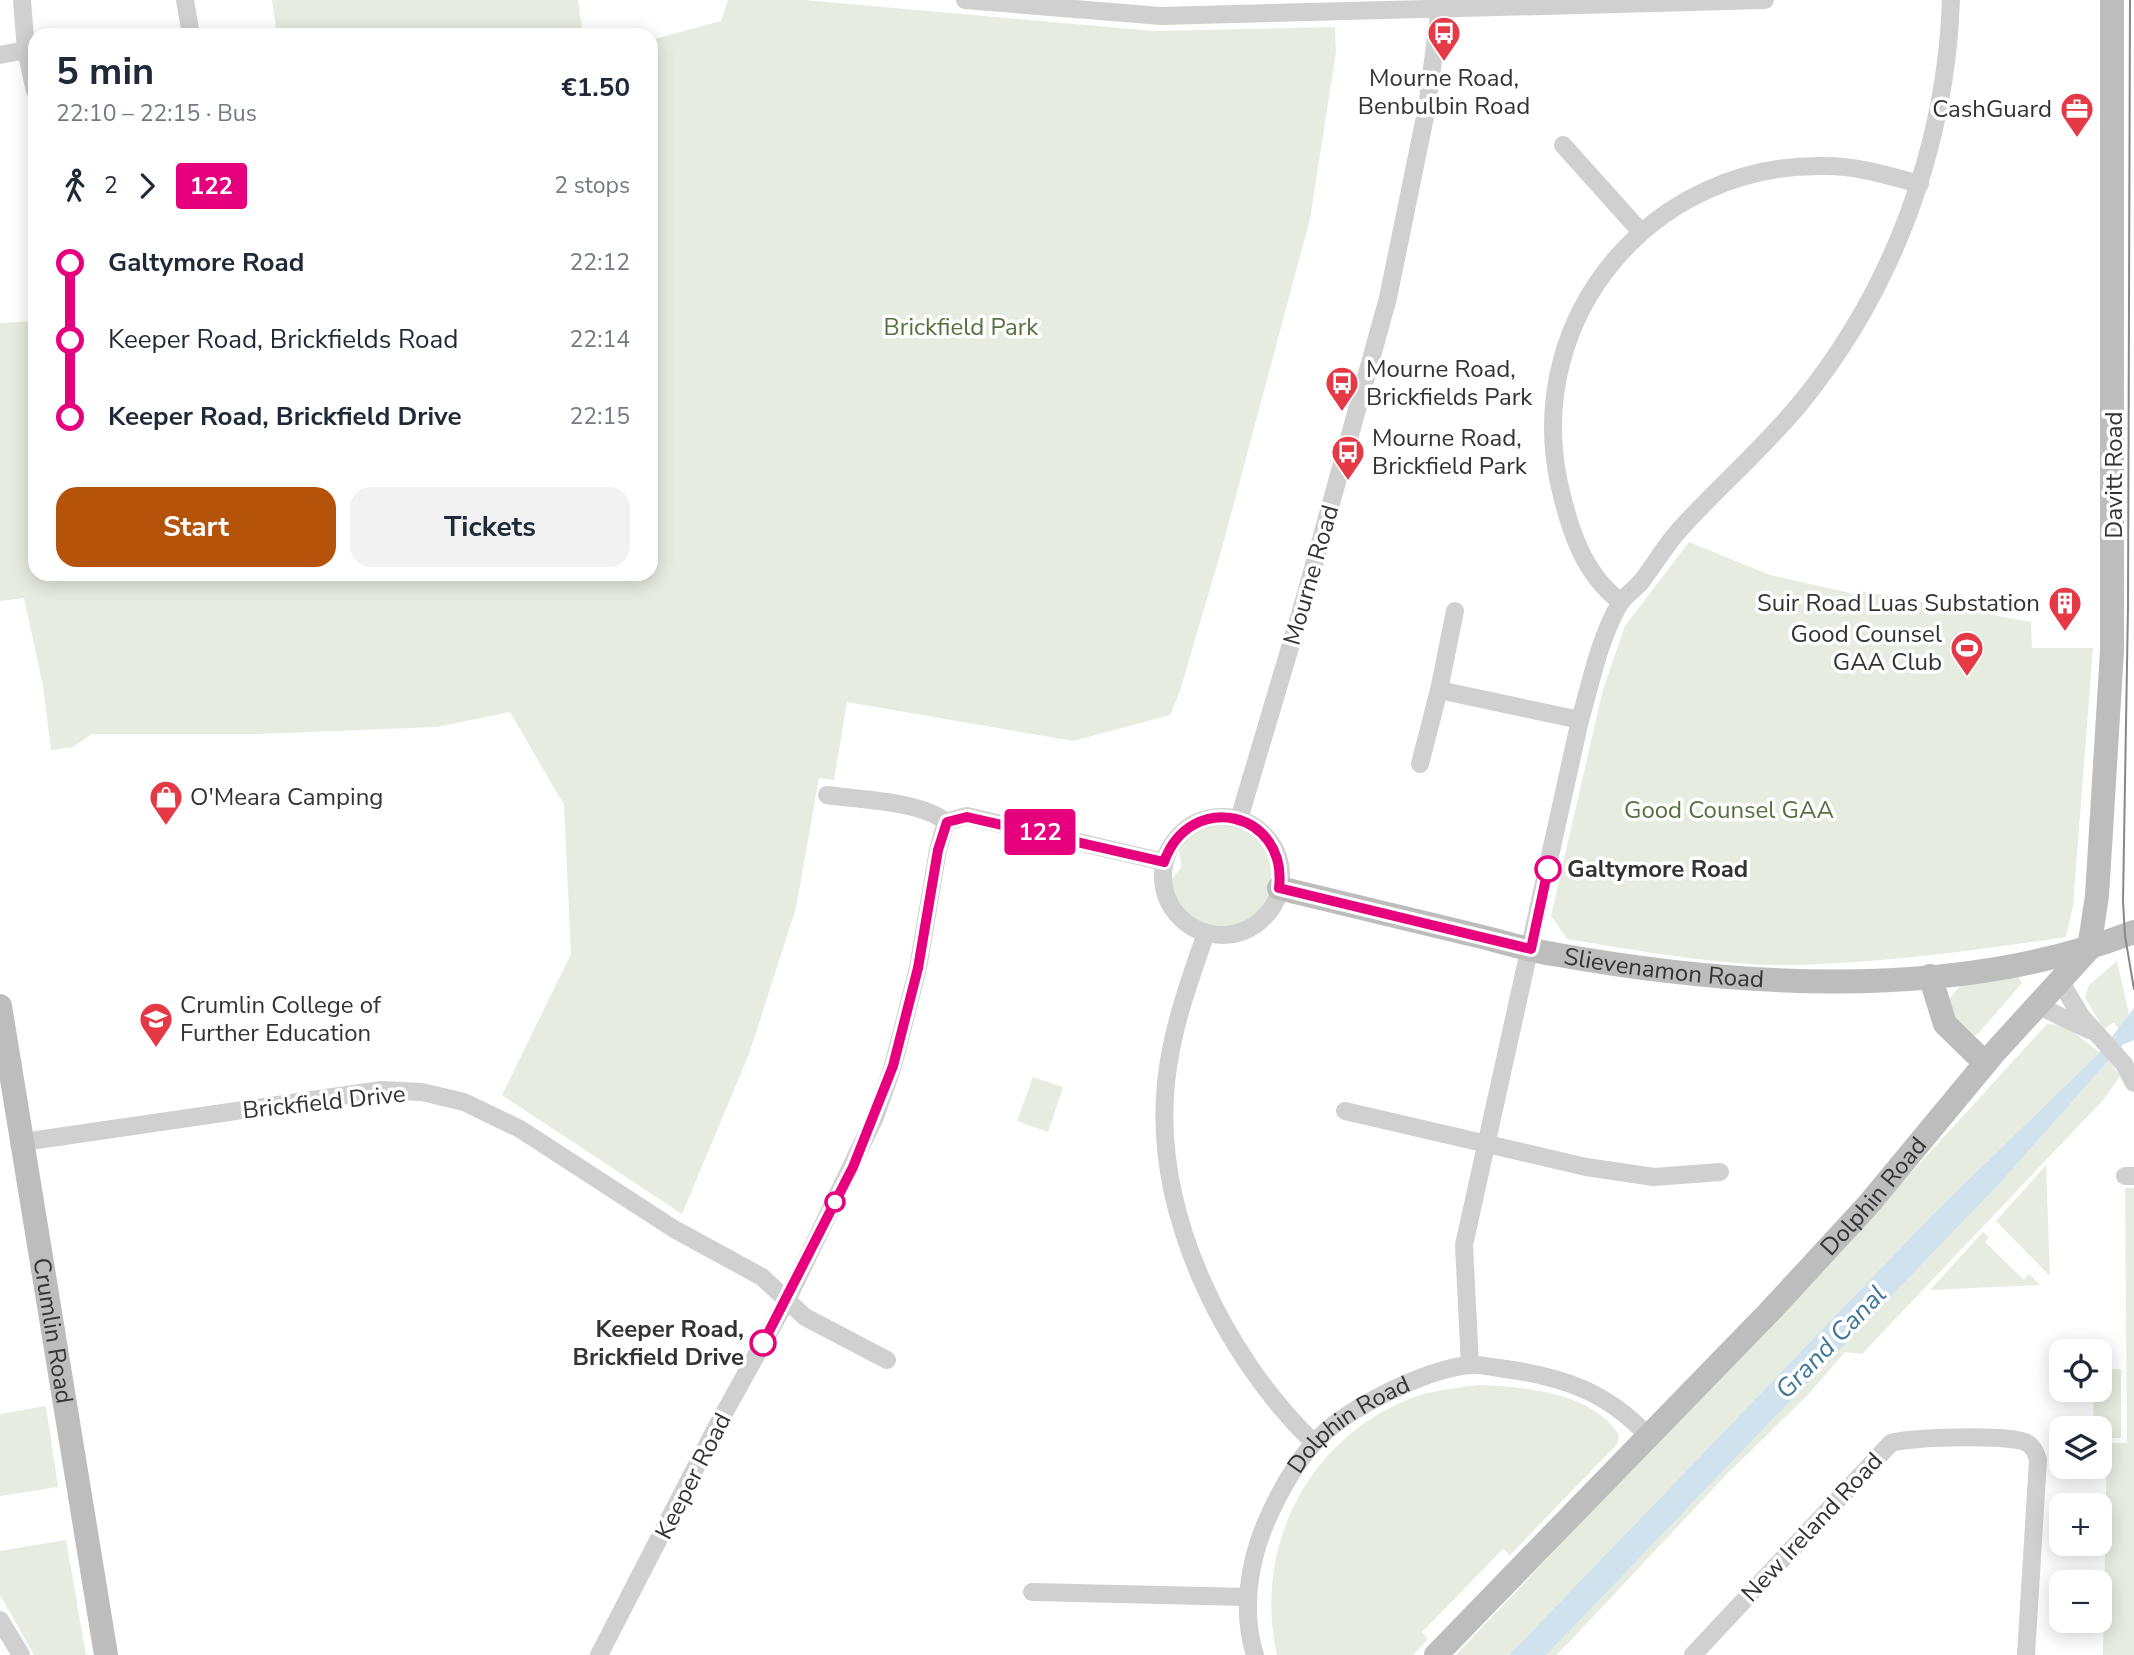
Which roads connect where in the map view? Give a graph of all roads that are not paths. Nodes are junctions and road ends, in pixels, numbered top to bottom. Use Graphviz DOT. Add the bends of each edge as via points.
graph roads {
  1 [pos="22,0"];
  2 [pos="185,0"];
  3 [pos="965,0"];
  4 [pos="1765,0"];
  5 [pos="1951,0"];
  6 [pos="2112,0"];
  7 [pos="1711,1"];
  8 [pos="1053,4"];
  9 [pos="1441,4"];
  10 [pos="1245,6"];
  11 [pos="190,28"];
  12 [pos="26,50"];
  13 [pos="0,55"];
  14 [pos="28,59"];
  15 [pos="1563,145"];
  16 [pos="1920,184"];
  17 [pos="1642,232"];
  18 [pos="1621,602"];
  19 [pos="1455,611"];
  20 [pos="1439,690"];
  21 [pos="1580,720"];
  22 [pos="1420,764"];
  23 [pos="827,795"];
  24 [pos="1239,819"];
  25 [pos="947,822"];
  26 [pos="1164,862"];
  27 [pos="1279,888"];
  28 [pos="2134,932"];
  29 [pos="1206,933"];
  30 [pos="1531,949"];
  31 [pos="2089,949"];
  32 [pos="1930,976"];
  33 [pos="2060,981"];
  34 [pos="2037,1005"];
  35 [pos="0,1006"];
  36 [pos="2095,1033"];
  37 [pos="4,1058"];
  38 [pos="1985,1063"];
  39 [pos="2134,1083"];
  40 [pos="1345,1111"];
  41 [pos="23,1142"];
  42 [pos="1484,1145"];
  43 [pos="1720,1172"];
  44 [pos="788,1298"];
  45 [pos="887,1360"];
  46 [pos="1469,1365"];
  47 [pos="1647,1435"];
  48 [pos="1314,1443"];
  49 [pos="1032,1592"];
  50 [pos="1248,1597"];
  51 [pos="0,1620"];
  52 [pos="21,1655"];
  53 [pos="106,1655"];
  54 [pos="599,1655"];
  55 [pos="1255,1655"];
  56 [pos="1436,1655"];
  57 [pos="1693,1655"];
  58 [pos="2026,1655"];
  1 -- 12 [label="street"];
  2 -- 11 [label="street"];
  3 -- 8 [label="street"];
  4 -- 7 [label="street"];
  5 -- 16 [label="street" via="1944,85"];
  6 -- 31 [label="main road, Davitt Road" via="2112,651 2097,896"];
  7 -- 9 [label="street"];
  8 -- 10 [label="street" via="1161,16"];
  9 -- 10 [label="street"];
  9 -- 24 [label="street, Mourne Road" via="1420,144 1388,298"];
  12 -- 13 [label="street"];
  12 -- 14 [label="street"];
  15 -- 17 [label="street"];
  16 -- 17 [label="street" via="1849,167 1766,171 1688,198"];
  16 -- 18 [label="street" via="1888,260 1838,353 1790,415 1681,527"];
  17 -- 18 [label="street" via="1613,261 1580,308 1565,345 1552,422 1558,478 1578,547 1599,584"];
  18 -- 21 [label="street" via="1599,652"];
  19 -- 20 [label="street"];
  20 -- 21 [label="street"];
  20 -- 22 [label="street"];
  21 -- 30 [label="street"];
  23 -- 25 [label="street" via="907,807 933,813"];
  24 -- 26 [label="street" via="1199,821 1177,837"];
  24 -- 27 [label="street" via="1269,841 1279,863"];
  25 -- 26 [label="street" via="967,817"];
  25 -- 44 [label="street, Keeper Road" via="893,1066 853,1167"];
  26 -- 29 [label="street" via="1163,888 1174,911"];
  27 -- 29 [label="street" via="1258,923 1233,934"];
  27 -- 30 [label="main road, Slievenamon Road"];
  28 -- 31 [label="main road, Slievenamon Road"];
  29 -- 48 [label="street" via="1177,1026 1166,1084 1170,1166 1188,1242 1219,1318 1265,1388"];
  30 -- 32 [label="main road, Slievenamon Road" via="1631,968 1743,977"];
  30 -- 42 [label="street"];
  31 -- 32 [label="main road, Slievenamon Road"];
  31 -- 33 [label="main road, Dolphin Road"];
  32 -- 38 [label="main road" via="1945,1024"];
  33 -- 34 [label="main road, Dolphin Road"];
  33 -- 36 [label="street"];
  34 -- 36 [label="street"];
  34 -- 38 [label="main road, Dolphin Road"];
  35 -- 37 [label="main road, Crumlin Road"];
  36 -- 39 [label="street" via="2124,1063"];
  37 -- 41 [label="main road, Crumlin Road"];
  38 -- 47 [label="main road, Dolphin Road" via="1868,1205"];
  40 -- 42 [label="street"];
  41 -- 44 [label="street, Brickfield Drive" via="343,1094 422,1092 476,1106 520,1129 674,1229 762,1277"];
  41 -- 53 [label="main road, Crumlin Road"];
  42 -- 43 [label="street" via="1654,1177"];
  42 -- 46 [label="street" via="1464,1245"];
  44 -- 45 [label="street" via="805,1317"];
  44 -- 54 [label="street, Keeper Road"];
  46 -- 47 [label="street, Dolphin Road" via="1536,1373 1578,1386 1615,1404"];
  46 -- 48 [label="street, Dolphin Road" via="1415,1381 1354,1409"];
  47 -- 56 [label="main road, Dolphin Road"];
  48 -- 50 [label="street, Dolphin Road" via="1283,1489 1262,1532"];
  49 -- 50 [label="street"];
  50 -- 55 [label="street, Dolphin Road"];
  51 -- 52 [label="street"];
  57 -- 58 [label="street, New Ireland Road" via="1891,1443 1979,1438 2022,1440 2033,1448 2038,1460"];
}
